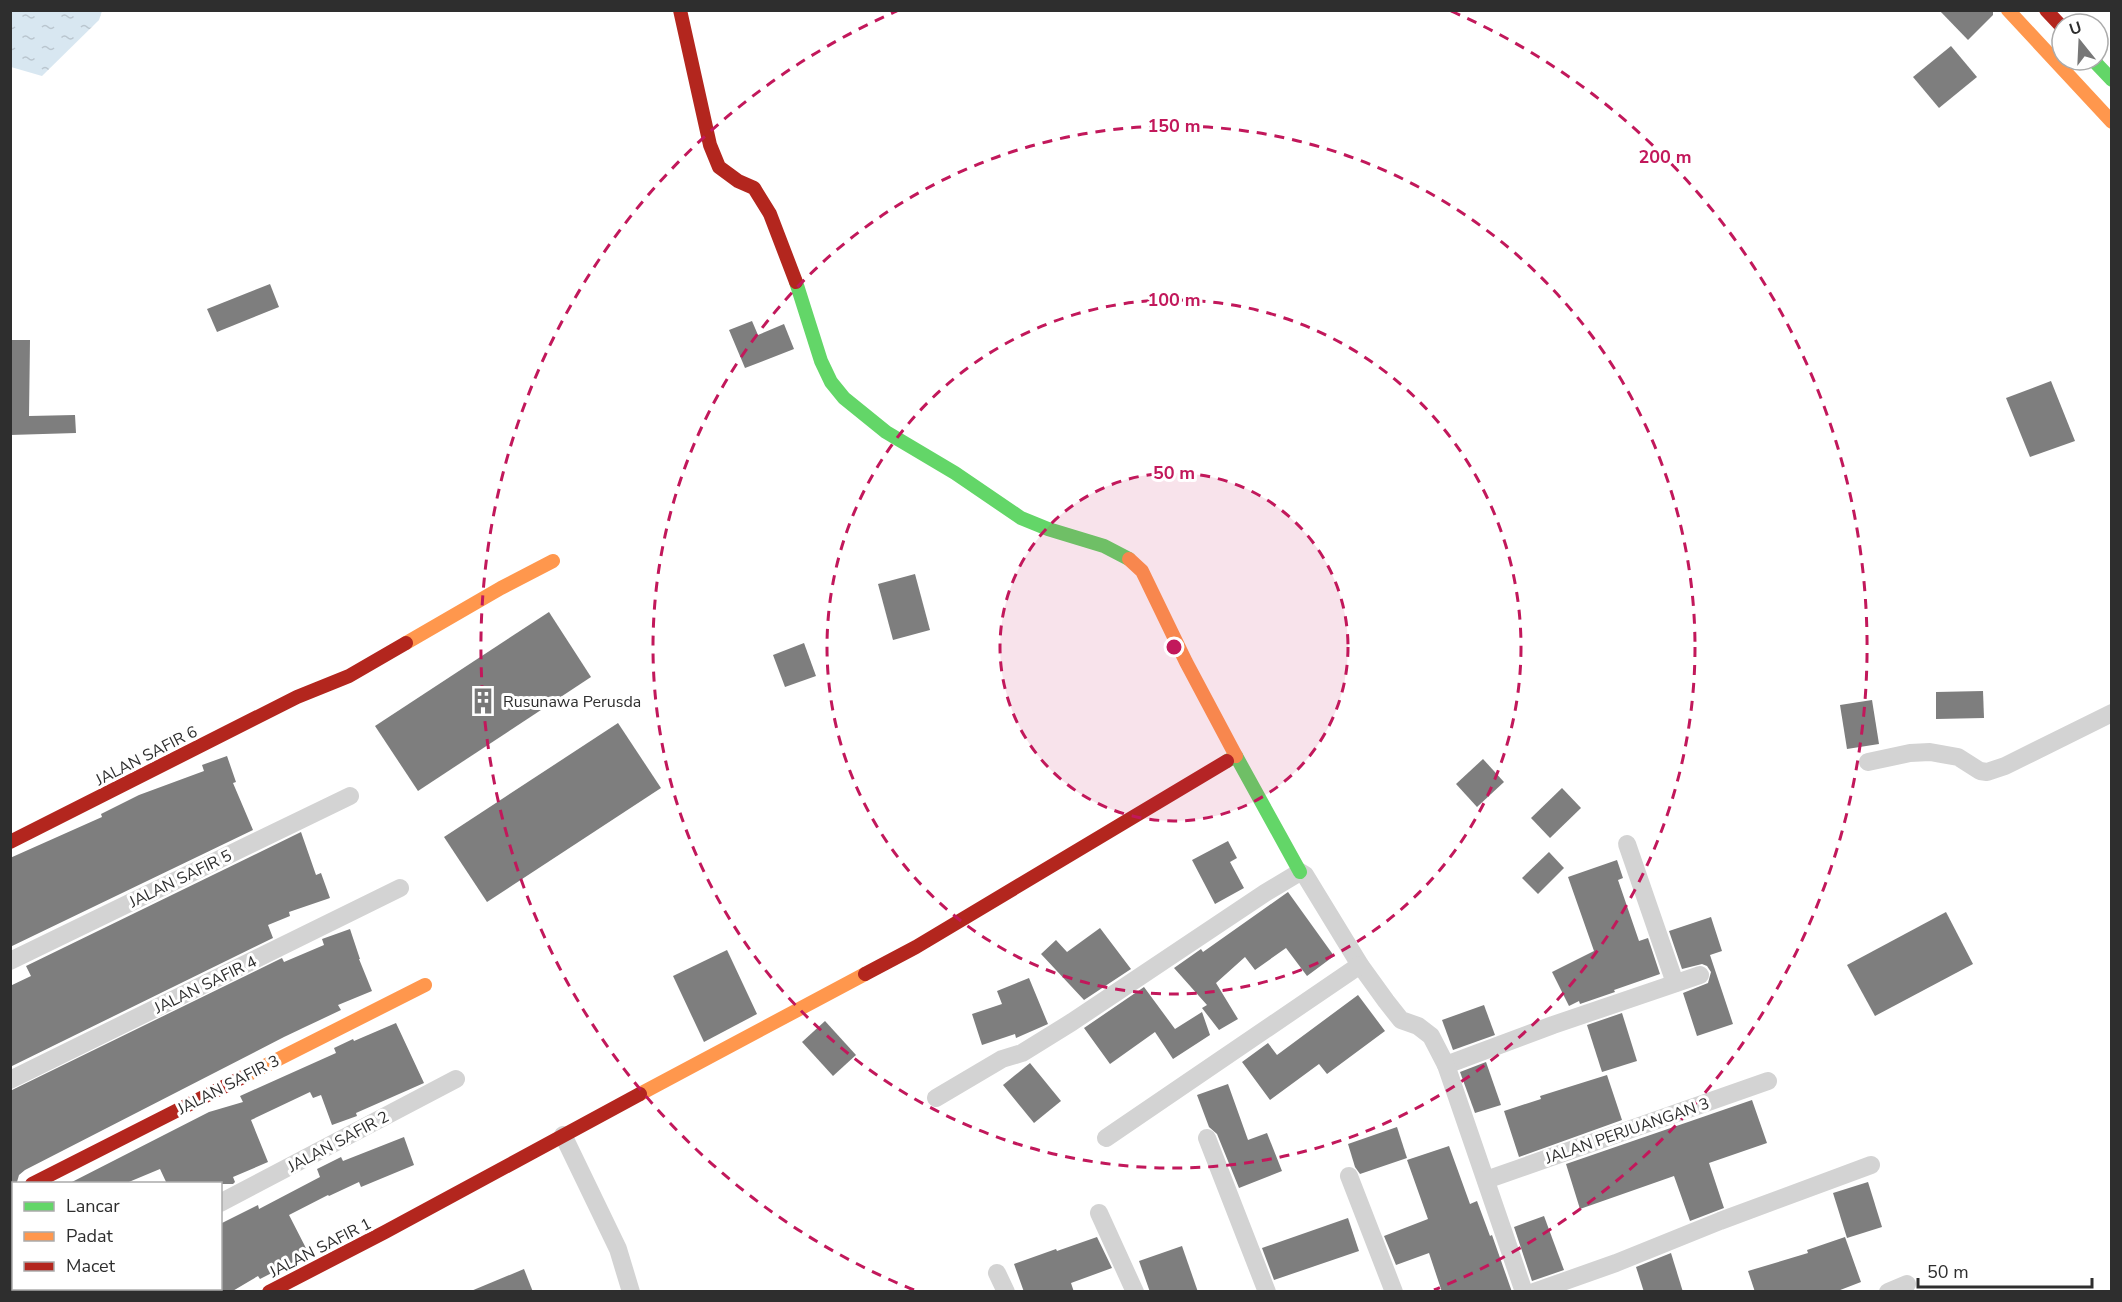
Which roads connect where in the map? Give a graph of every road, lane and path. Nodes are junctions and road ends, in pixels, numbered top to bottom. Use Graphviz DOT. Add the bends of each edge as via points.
graph roads {
  1 [pos="680,10"];
  2 [pos="2008,10"];
  3 [pos="2112,122"];
  4 [pos="553,561"];
  5 [pos="2112,713"];
  6 [pos="1236,756"];
  7 [pos="1868,762"];
  8 [pos="350,796"];
  9 [pos="10,842"];
  10 [pos="1627,844"];
  11 [pos="1300,872"];
  12 [pos="400,888"];
  13 [pos="10,961"];
  14 [pos="1360,965"];
  15 [pos="1700,975"];
  16 [pos="1675,983"];
  17 [pos="425,985"];
  18 [pos="1446,1065"];
  19 [pos="456,1079"];
  20 [pos="10,1080"];
  21 [pos="1768,1081"];
  22 [pos="936,1098"];
  23 [pos="563,1135"];
  24 [pos="1106,1138"];
  25 [pos="1207,1138"];
  26 [pos="1871,1165"];
  27 [pos="1349,1176"];
  28 [pos="1486,1180"];
  29 [pos="36,1182"];
  30 [pos="222,1202"];
  31 [pos="1100,1213"];
  32 [pos="997,1274"];
  33 [pos="1907,1284"];
  34 [pos="269,1292"];
  35 [pos="632,1292"];
  36 [pos="1006,1292"];
  37 [pos="1135,1292"];
  38 [pos="1267,1292"];
  39 [pos="1394,1292"];
  40 [pos="1524,1292"];
  41 [pos="1534,1292"];
  42 [pos="1888,1292"];
  1 -- 6 [label="street" via="710,145 720,167 754,188 770,214 831,382 844,398 886,432 1021,518 1127,557 1142,571"];
  2 -- 3 [label="street"];
  4 -- 9 [label="street, JALAN SAFIR 6" via="349,676 297,698"];
  5 -- 7 [label="street" via="1987,772 1958,757 1930,752"];
  6 -- 11 [label="street"];
  6 -- 23 [label="street, JALAN SAFIR 1" via="916,947"];
  8 -- 13 [label="street, JALAN SAFIR 5"];
  10 -- 16 [label="street"];
  11 -- 14 [label="street" via="1305,874"];
  11 -- 22 [label="street" via="1072,1022"];
  12 -- 20 [label="street, JALAN SAFIR 4"];
  14 -- 18 [label="street" via="1401,1020 1431,1036"];
  14 -- 24 [label="street"];
  15 -- 16 [label="street"];
  16 -- 18 [label="street"];
  17 -- 29 [label="street, JALAN SAFIR 3"];
  18 -- 28 [label="street"];
  19 -- 30 [label="street, JALAN SAFIR 2"];
  21 -- 28 [label="street, JALAN PERJUANGAN 3"];
  23 -- 34 [label="street, JALAN SAFIR 1"];
  23 -- 35 [label="street" via="618,1249"];
  25 -- 38 [label="street"];
  26 -- 41 [label="street"];
  27 -- 39 [label="street"];
  28 -- 40 [label="street"];
  31 -- 37 [label="street"];
  32 -- 36 [label="street"];
  33 -- 42 [label="street"];
}
